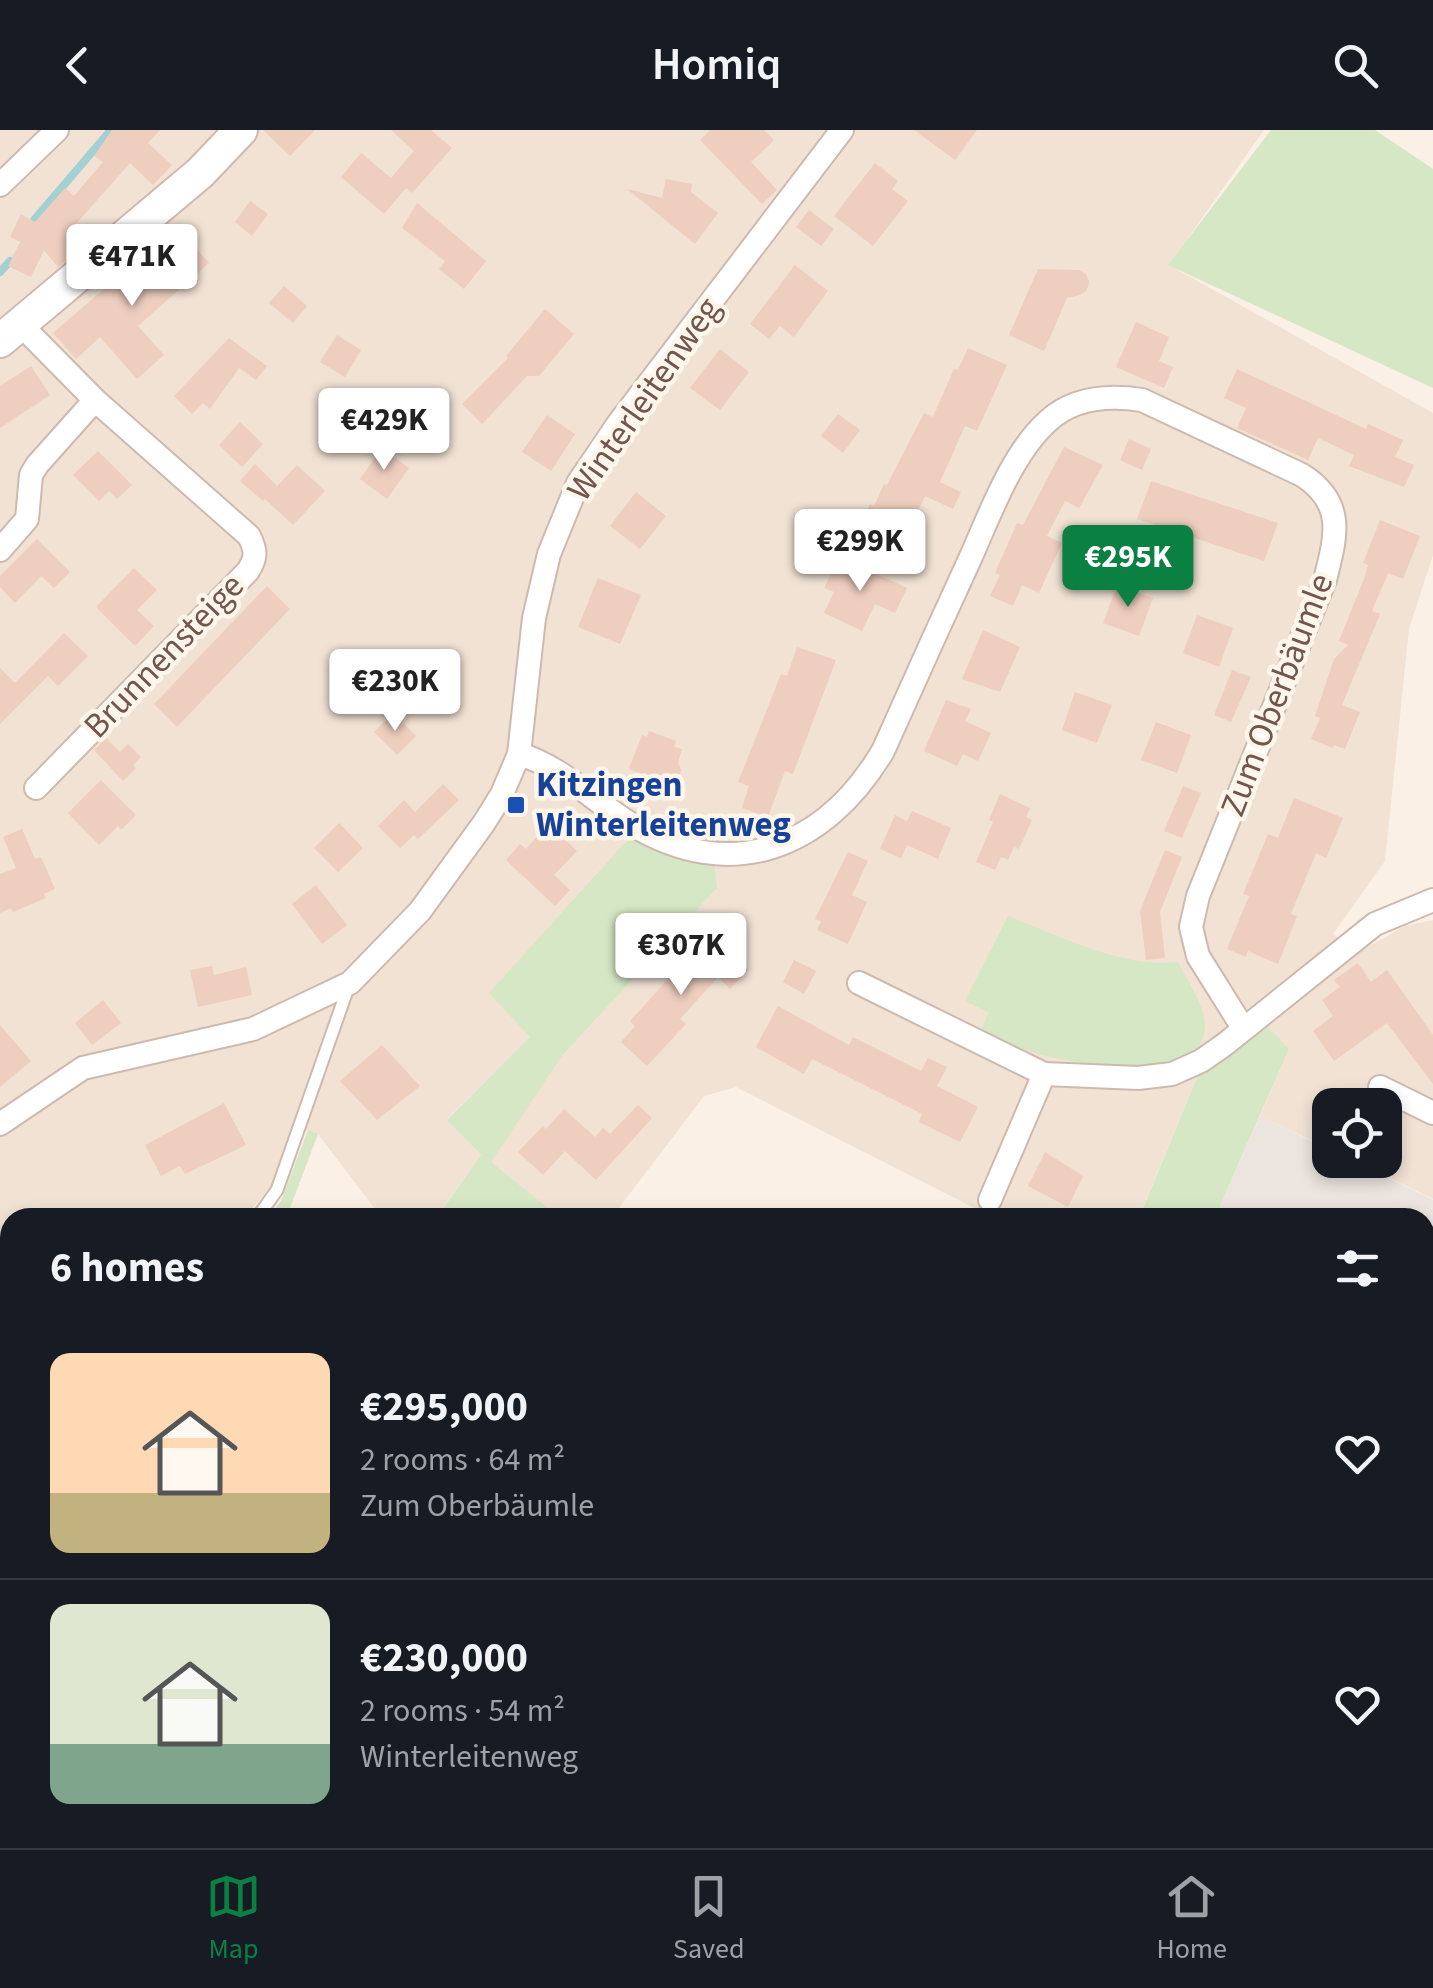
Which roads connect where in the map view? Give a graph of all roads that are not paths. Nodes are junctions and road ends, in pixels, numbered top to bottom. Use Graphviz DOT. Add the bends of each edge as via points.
graph roads {
  1 [pos="57,130"];
  2 [pos="241,130"];
  3 [pos="842,130"];
  4 [pos="0,185"];
  5 [pos="10,333"];
  6 [pos="96,400"];
  7 [pos="0,550"];
  8 [pos="519,754"];
  9 [pos="36,788"];
  10 [pos="1433,900"];
  11 [pos="350,982"];
  12 [pos="859,983"];
  13 [pos="1243,1028"];
  14 [pos="1044,1074"];
  15 [pos="1380,1087"];
  16 [pos="1433,1113"];
  17 [pos="0,1124"];
  18 [pos="990,1200"];
  19 [pos="264,1208"];
  1 -- 4 [label="street"];
  2 -- 5 [label="main road" via="200,173"];
  3 -- 8 [label="street, Winterleitenweg" via="578,483 534,618"];
  5 -- 6 [label="street, Brunnensteige"];
  6 -- 7 [label="street" via="37,464 27,518"];
  6 -- 9 [label="street, Brunnensteige" via="249,536 255,561"];
  8 -- 11 [label="street, Winterleitenweg" via="484,823 430,896"];
  8 -- 13 [label="street, Zum Oberbäumle" via="556,769 604,808 665,840 731,853 796,840 850,798 883,751 1004,482 1048,421 1093,398 1142,400 1302,475 1332,508 1334,544 1325,580 1191,927 1198,956"];
  10 -- 13 [label="street" via="1375,924"];
  11 -- 17 [label="street, Winterleitenweg" via="253,1030 83,1068"];
  11 -- 19 [label="lane" via="277,1190"];
  12 -- 14 [label="street"];
  13 -- 14 [label="street" via="1172,1074"];
  14 -- 18 [label="street"];
  15 -- 16 [label="street"];
}
